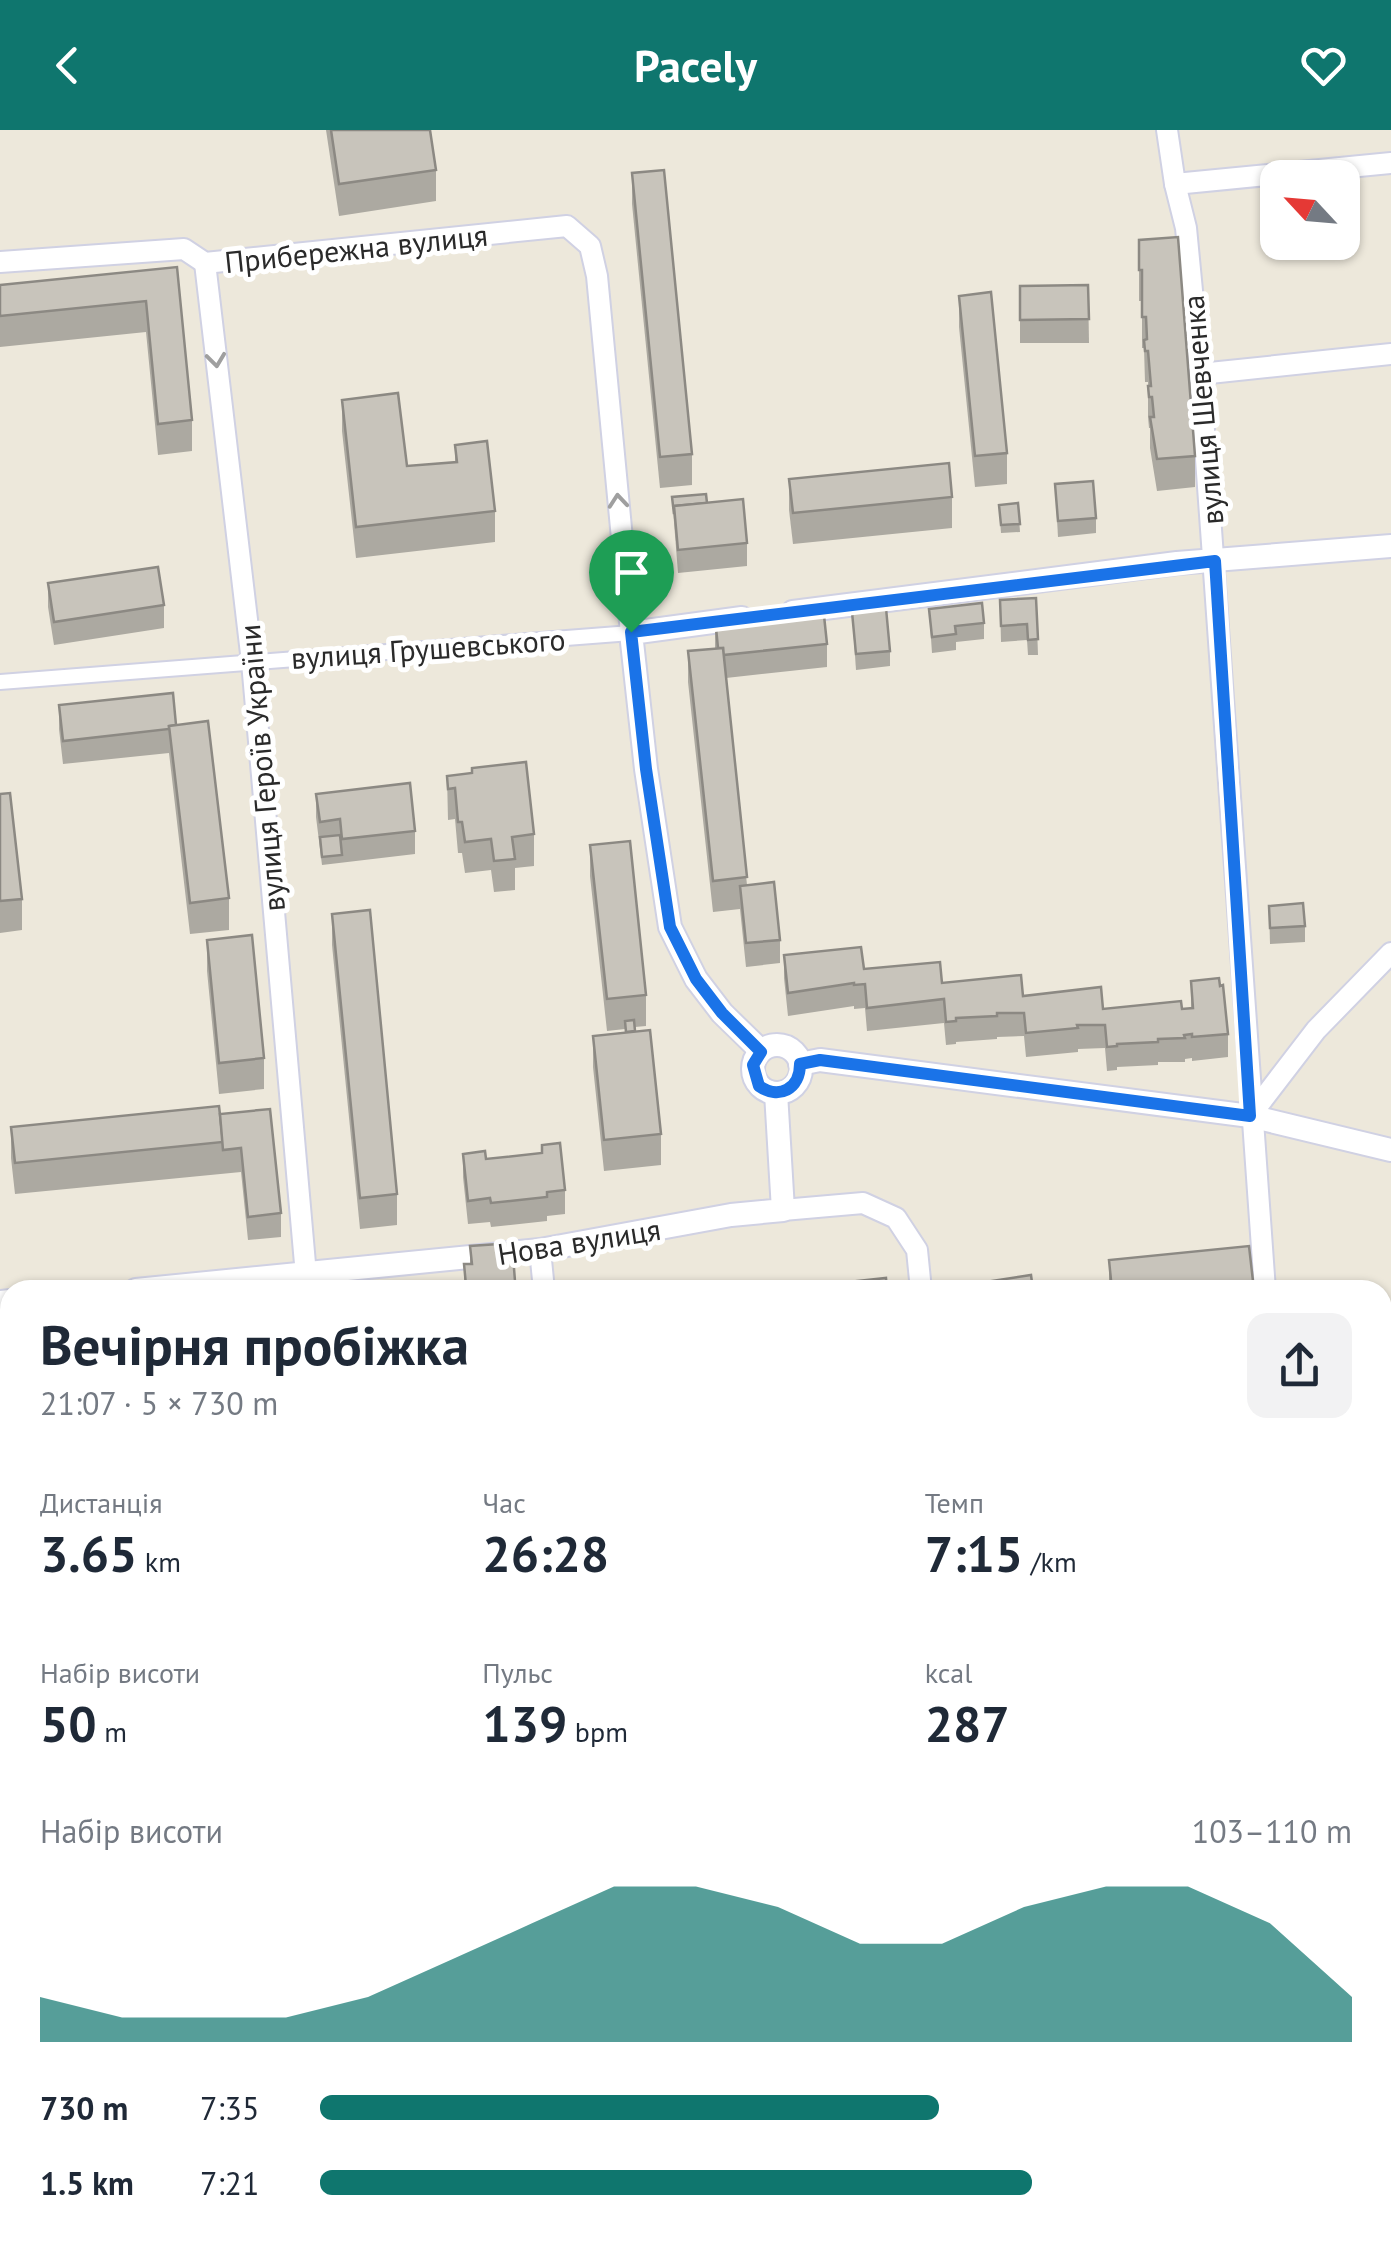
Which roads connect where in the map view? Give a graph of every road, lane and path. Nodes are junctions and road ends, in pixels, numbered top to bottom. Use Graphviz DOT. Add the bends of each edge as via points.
graph roads {
  1 [pos="1167,130"];
  2 [pos="1391,163"];
  3 [pos="1175,184"];
  4 [pos="0,262"];
  5 [pos="205,264"];
  6 [pos="1391,354"];
  7 [pos="1200,374"];
  8 [pos="1391,546"];
  9 [pos="1215,561"];
  10 [pos="631,632"];
  11 [pos="252,662"];
  12 [pos="0,682"];
  13 [pos="1391,953"];
  14 [pos="761,1052"];
  15 [pos="800,1064"];
  16 [pos="776,1093"];
  17 [pos="1250,1116"];
  18 [pos="1391,1150"];
  19 [pos="783,1210"];
  20 [pos="540,1250"];
  21 [pos="306,1274"];
  22 [pos="242,1280"];
  23 [pos="543,1280"];
  24 [pos="921,1280"];
  25 [pos="1264,1280"];
  1 -- 3 [label="street, вулиця Шевченка"];
  2 -- 3 [label="street"];
  3 -- 7 [label="street, вулиця Шевченка" via="1186,228"];
  4 -- 5 [label="street, Прибережна вулиця" via="184,249"];
  10 -- 5 [label="street, Прибережна вулиця, one-way" via="596,276 590,246 567,226"];
  5 -- 11 [label="street, вулиця Героїв України, one-way"];
  6 -- 7 [label="street"];
  7 -- 9 [label="street, вулиця Шевченка"];
  8 -- 9 [label="street, вулиця Грушевського"];
  9 -- 10 [label="street, вулиця Грушевського"];
  9 -- 17 [label="street, вулиця Шевченка"];
  10 -- 11 [label="street, вулиця Грушевського"];
  10 -- 14 [label="street" via="670,927 696,979"];
  11 -- 12 [label="street, вулиця Грушевського"];
  11 -- 21 [label="street, вулиця Героїв України"];
  13 -- 17 [label="street" via="1316,1030"];
  14 -- 15 [label="street" via="784,1046"];
  14 -- 16 [label="street" via="753,1065 755,1080"];
  15 -- 16 [label="street" via="794,1086"];
  15 -- 17 [label="street" via="820,1060"];
  16 -- 19 [label="street"];
  17 -- 18 [label="street"];
  17 -- 25 [label="street, вулиця Шевченка"];
  19 -- 20 [label="street, Нова вулиця"];
  19 -- 24 [label="street, Нова вулиця" via="863,1203 896,1218 917,1250"];
  20 -- 21 [label="street, Нова вулиця"];
  20 -- 23 [label="street"];
  21 -- 22 [label="street, Нова вулиця"];
}
